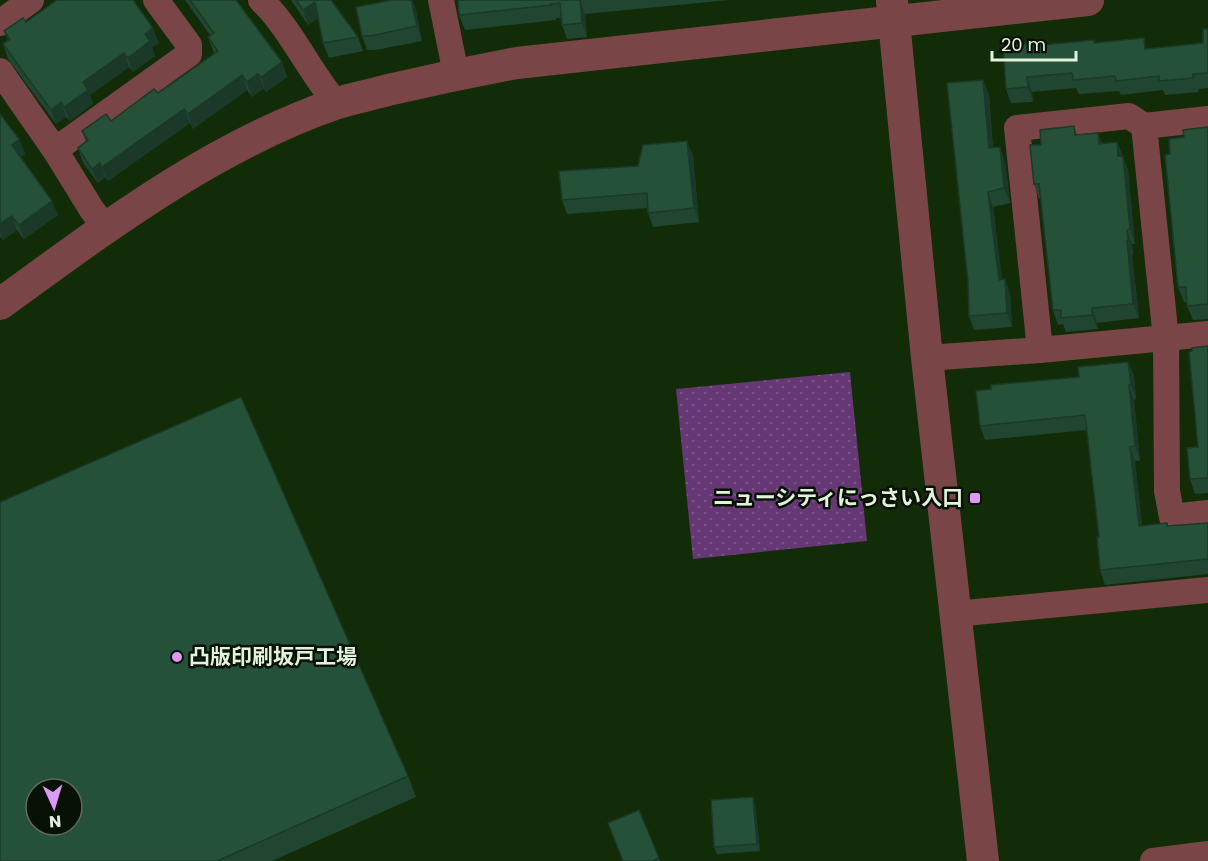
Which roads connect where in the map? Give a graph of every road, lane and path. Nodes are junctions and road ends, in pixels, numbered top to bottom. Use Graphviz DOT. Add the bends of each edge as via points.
graph roads {
  1 [pos="31,0"];
  2 [pos="156,0"];
  3 [pos="261,0"];
  4 [pos="441,0"];
  5 [pos="1088,0"];
  6 [pos="893,11"];
  7 [pos="0,23"];
  8 [pos="456,74"];
  9 [pos="2,77"];
  10 [pos="336,103"];
  11 [pos="1208,119"];
  12 [pos="1144,126"];
  13 [pos="55,150"];
  14 [pos="106,228"];
  15 [pos="0,304"];
  16 [pos="1208,334"];
  17 [pos="1166,339"];
  18 [pos="1040,350"];
  19 [pos="927,358"];
  20 [pos="1208,513"];
  21 [pos="1208,590"];
  22 [pos="955,614"];
  23 [pos="1208,854"];
  24 [pos="983,861"];
  25 [pos="1153,861"];
  1 -- 7 [label="street"];
  2 -- 13 [label="street" via="189,45 189,54"];
  3 -- 10 [label="street"];
  4 -- 8 [label="street"];
  5 -- 6 [label="street"];
  6 -- 8 [label="street"];
  6 -- 19 [label="street"];
  8 -- 10 [label="street"];
  9 -- 13 [label="street"];
  10 -- 14 [label="street" via="209,161"];
  11 -- 12 [label="street"];
  12 -- 17 [label="street"];
  12 -- 18 [label="street" via="1129,116 1017,128"];
  13 -- 14 [label="street"];
  14 -- 15 [label="street"];
  16 -- 17 [label="street"];
  17 -- 18 [label="street"];
  17 -- 20 [label="street" via="1167,491 1172,517"];
  18 -- 19 [label="street"];
  19 -- 22 [label="street"];
  21 -- 22 [label="street"];
  22 -- 24 [label="street"];
  23 -- 25 [label="street"];
}
